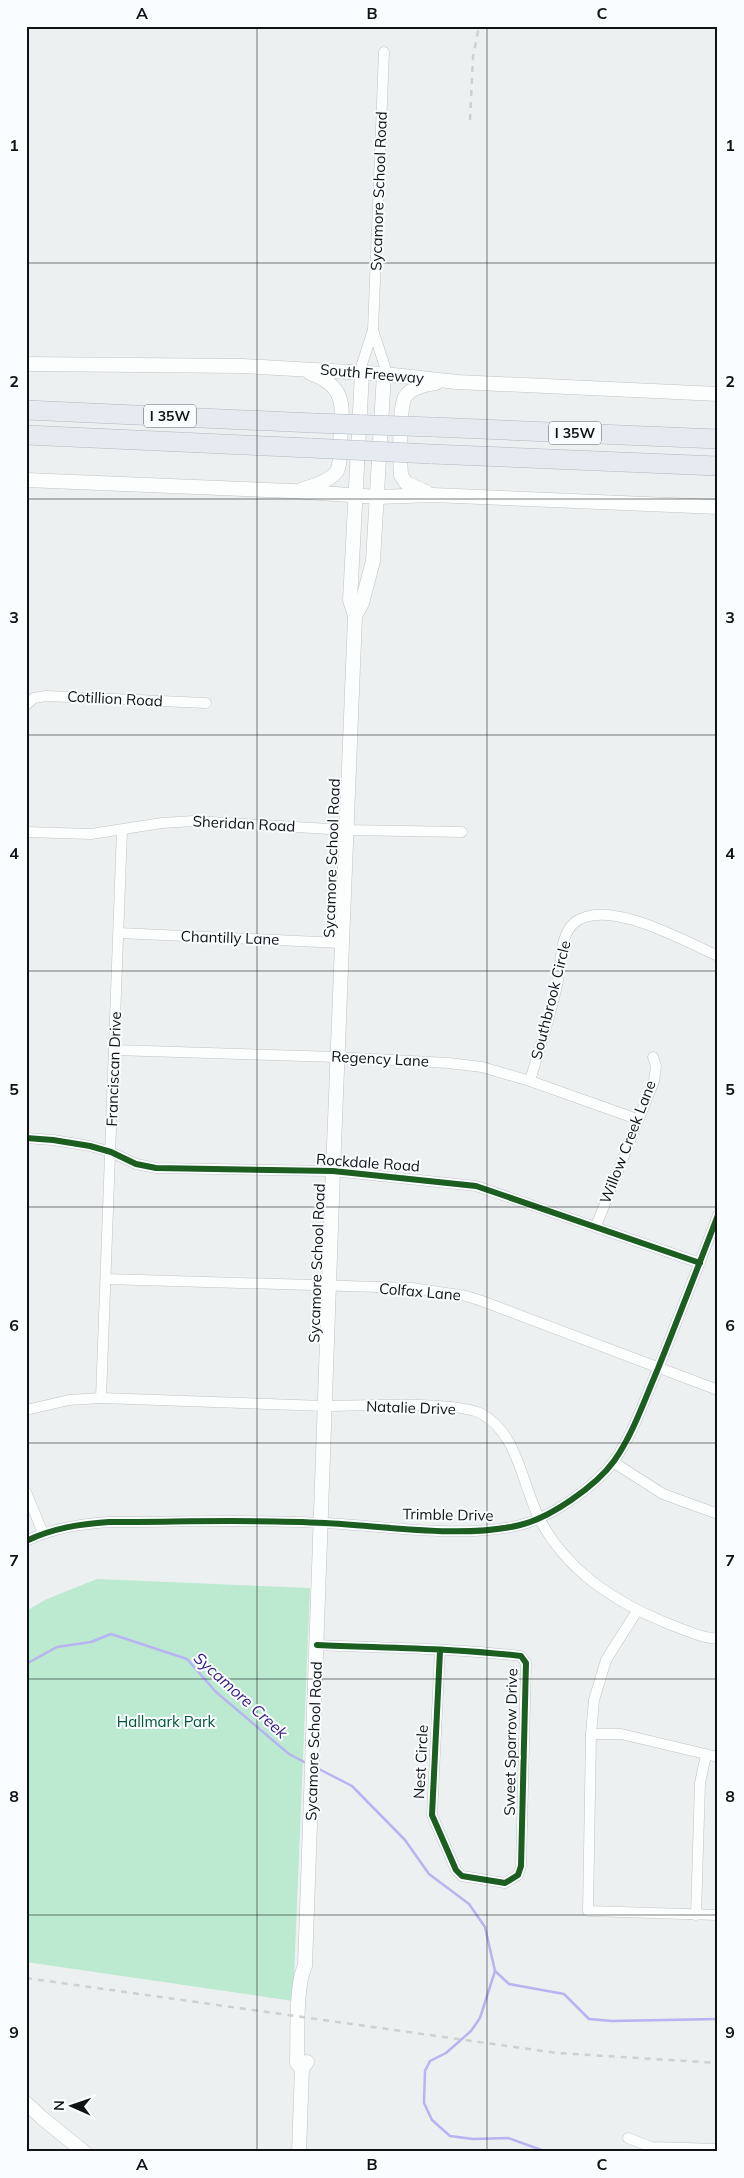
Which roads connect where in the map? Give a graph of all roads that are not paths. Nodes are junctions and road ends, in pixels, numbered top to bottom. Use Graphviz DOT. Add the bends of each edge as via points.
graph roads {
  1 [pos="384,52"];
  2 [pos="373,330"];
  3 [pos="26,364"];
  4 [pos="296,368"];
  5 [pos="362,373"];
  6 [pos="384,374"];
  7 [pos="457,382"];
  8 [pos="718,394"];
  9 [pos="26,410"];
  10 [pos="26,435"];
  11 [pos="718,439"];
  12 [pos="138,440"];
  13 [pos="26,445"];
  14 [pos="680,465"];
  15 [pos="718,466"];
  16 [pos="718,474"];
  17 [pos="26,480"];
  18 [pos="292,491"];
  19 [pos="356,495"];
  20 [pos="433,495"];
  21 [pos="378,497"];
  22 [pos="718,507"];
  23 [pos="355,616"];
  24 [pos="206,703"];
  25 [pos="26,705"];
  26 [pos="122,830"];
  27 [pos="346,830"];
  28 [pos="26,832"];
  29 [pos="462,832"];
  30 [pos="119,933"];
  31 [pos="341,943"];
  32 [pos="718,956"];
  33 [pos="114,1050"];
  34 [pos="337,1057"];
  35 [pos="653,1057"];
  36 [pos="530,1081"];
  37 [pos="637,1119"];
  38 [pos="26,1138"];
  39 [pos="111,1152"];
  40 [pos="333,1172"];
  41 [pos="718,1215"];
  42 [pos="596,1226"];
  43 [pos="700,1263"];
  44 [pos="106,1279"];
  45 [pos="329,1287"];
  46 [pos="658,1367"];
  47 [pos="718,1390"];
  48 [pos="101,1398"];
  49 [pos="326,1406"];
  50 [pos="26,1410"];
  51 [pos="613,1462"];
  52 [pos="26,1492"];
  53 [pos="718,1514"];
  54 [pos="540,1518"];
  55 [pos="322,1523"];
  56 [pos="43,1533"];
  57 [pos="26,1541"];
  58 [pos="637,1611"];
  59 [pos="718,1639"];
  60 [pos="317,1645"];
  61 [pos="440,1651"];
  62 [pos="591,1734"];
  63 [pos="706,1755"];
  64 [pos="718,1756"];
  65 [pos="512,1881"];
  66 [pos="696,1914"];
  67 [pos="718,1915"];
  68 [pos="26,2103"];
  69 [pos="628,2138"];
  70 [pos="718,2149"];
  71 [pos="84,2152"];
  72 [pos="299,2152"];
  1 -- 2 [label="street, Sycamore School Road"];
  2 -- 5 [label="street, Sycamore School Road"];
  2 -- 6 [label="street, Sycamore School Road" via="385,367"];
  3 -- 4 [label="main road, South Freeway"];
  4 -- 5 [label="main road, South Freeway"];
  4 -- 18 [label="main road" via="325,379 336,390 342,403 337,471 314,486"];
  5 -- 6 [label="main road, South Freeway"];
  5 -- 19 [label="main road, Sycamore School Road"];
  6 -- 7 [label="main road, South Freeway"];
  6 -- 21 [label="main road, Sycamore School Road"];
  7 -- 8 [label="main road, South Freeway"];
  7 -- 20 [label="main road" via="429,384 410,391 404,397 401,475 406,483"];
  9 -- 11 [label="highway, I 35W, bridge"];
  10 -- 12 [label="highway, I 35W"];
  12 -- 13 [label="highway" via="126,448"];
  12 -- 14 [label="highway, I 35W, bridge"];
  14 -- 15 [label="highway, I 35W"];
  14 -- 16 [label="highway" via="698,473"];
  17 -- 18 [label="main road"];
  18 -- 19 [label="main road"];
  19 -- 21 [label="main road"];
  19 -- 23 [label="main road, Sycamore School Road" via="350,600"];
  20 -- 21 [label="main road"];
  20 -- 22 [label="main road"];
  21 -- 23 [label="main road, Sycamore School Road" via="373,561 362,603"];
  23 -- 27 [label="main road, Sycamore School Road"];
  24 -- 25 [label="street, Cotillion Road" via="63,696 34,698"];
  26 -- 27 [label="street, Sheridan Road" via="194,821"];
  26 -- 28 [label="street, Sheridan Road" via="90,834"];
  26 -- 30 [label="street, Franciscan Drive"];
  27 -- 29 [label="street, Sheridan Road"];
  27 -- 31 [label="main road, Sycamore School Road"];
  30 -- 31 [label="street, Chantilly Lane"];
  30 -- 33 [label="street, Franciscan Drive"];
  31 -- 34 [label="main road, Sycamore School Road"];
  32 -- 36 [label="street, Southbrook Circle" via="656,929 616,916 593,916 574,924 564,943 557,986"];
  33 -- 34 [label="street, Regency Lane"];
  33 -- 39 [label="street, Franciscan Drive"];
  34 -- 36 [label="street, Regency Lane" via="482,1067"];
  34 -- 40 [label="main road, Sycamore School Road"];
  35 -- 37 [label="street, Willow Creek Lane" via="656,1066 654,1081"];
  36 -- 37 [label="street, Regency Lane"];
  37 -- 42 [label="street, Willow Creek Lane"];
  38 -- 39 [label="street, Rockdale Road" via="54,1140"];
  39 -- 40 [label="street, Rockdale Road" via="136,1164 156,1168"];
  39 -- 44 [label="street, Franciscan Drive"];
  40 -- 42 [label="street, Rockdale Road" via="476,1186"];
  40 -- 45 [label="main road, Sycamore School Road"];
  41 -- 43 [label="street, Trimble Drive"];
  42 -- 43 [label="street, Rockdale Road"];
  43 -- 46 [label="street, Trimble Drive"];
  44 -- 45 [label="street, Colfax Lane"];
  44 -- 48 [label="street, Franciscan Drive"];
  45 -- 46 [label="street, Colfax Lane" via="412,1288 466,1296"];
  45 -- 49 [label="main road, Sycamore School Road"];
  46 -- 47 [label="street, Colfax Lane"];
  46 -- 51 [label="street, Trimble Drive" via="630,1435"];
  48 -- 49 [label="street, Natalie Drive"];
  48 -- 50 [label="street, Natalie Drive" via="69,1400"];
  49 -- 54 [label="street, Natalie Drive" via="439,1406 480,1413 493,1421 504,1434"];
  49 -- 55 [label="main road, Sycamore School Road"];
  51 -- 53 [label="street" via="663,1494"];
  51 -- 54 [label="street, Trimble Drive" via="579,1494"];
  52 -- 56 [label="street"];
  54 -- 55 [label="street, Trimble Drive" via="521,1525 482,1530"];
  54 -- 58 [label="street, Natalie Drive" via="571,1563 600,1589"];
  55 -- 56 [label="street, Trimble Drive" via="109,1522 76,1524"];
  55 -- 60 [label="main road, Sycamore School Road"];
  56 -- 57 [label="street, Trimble Drive"];
  58 -- 59 [label="street, Natalie Drive" via="691,1633"];
  58 -- 62 [label="street" via="606,1660 594,1700"];
  60 -- 61 [label="street, Sweet Sparrow Drive"];
  60 -- 72 [label="main road, Sycamore School Road" via="305,1966 301,1974 298,2017 297,2063 302,2068"];
  61 -- 65 [label="street, Nest Circle" via="432,1815 456,1870 462,1876 492,1882"];
  61 -- 65 [label="street, Sweet Sparrow Drive" via="521,1656 526,1664 521,1866"];
  62 -- 63 [label="street" via="621,1734"];
  62 -- 66 [label="street" via="588,1911"];
  63 -- 64 [label="street"];
  63 -- 66 [label="street" via="700,1783"];
  66 -- 67 [label="street"];
  68 -- 71 [label="main road"];
  69 -- 70 [label="street" via="651,2147"];
}
